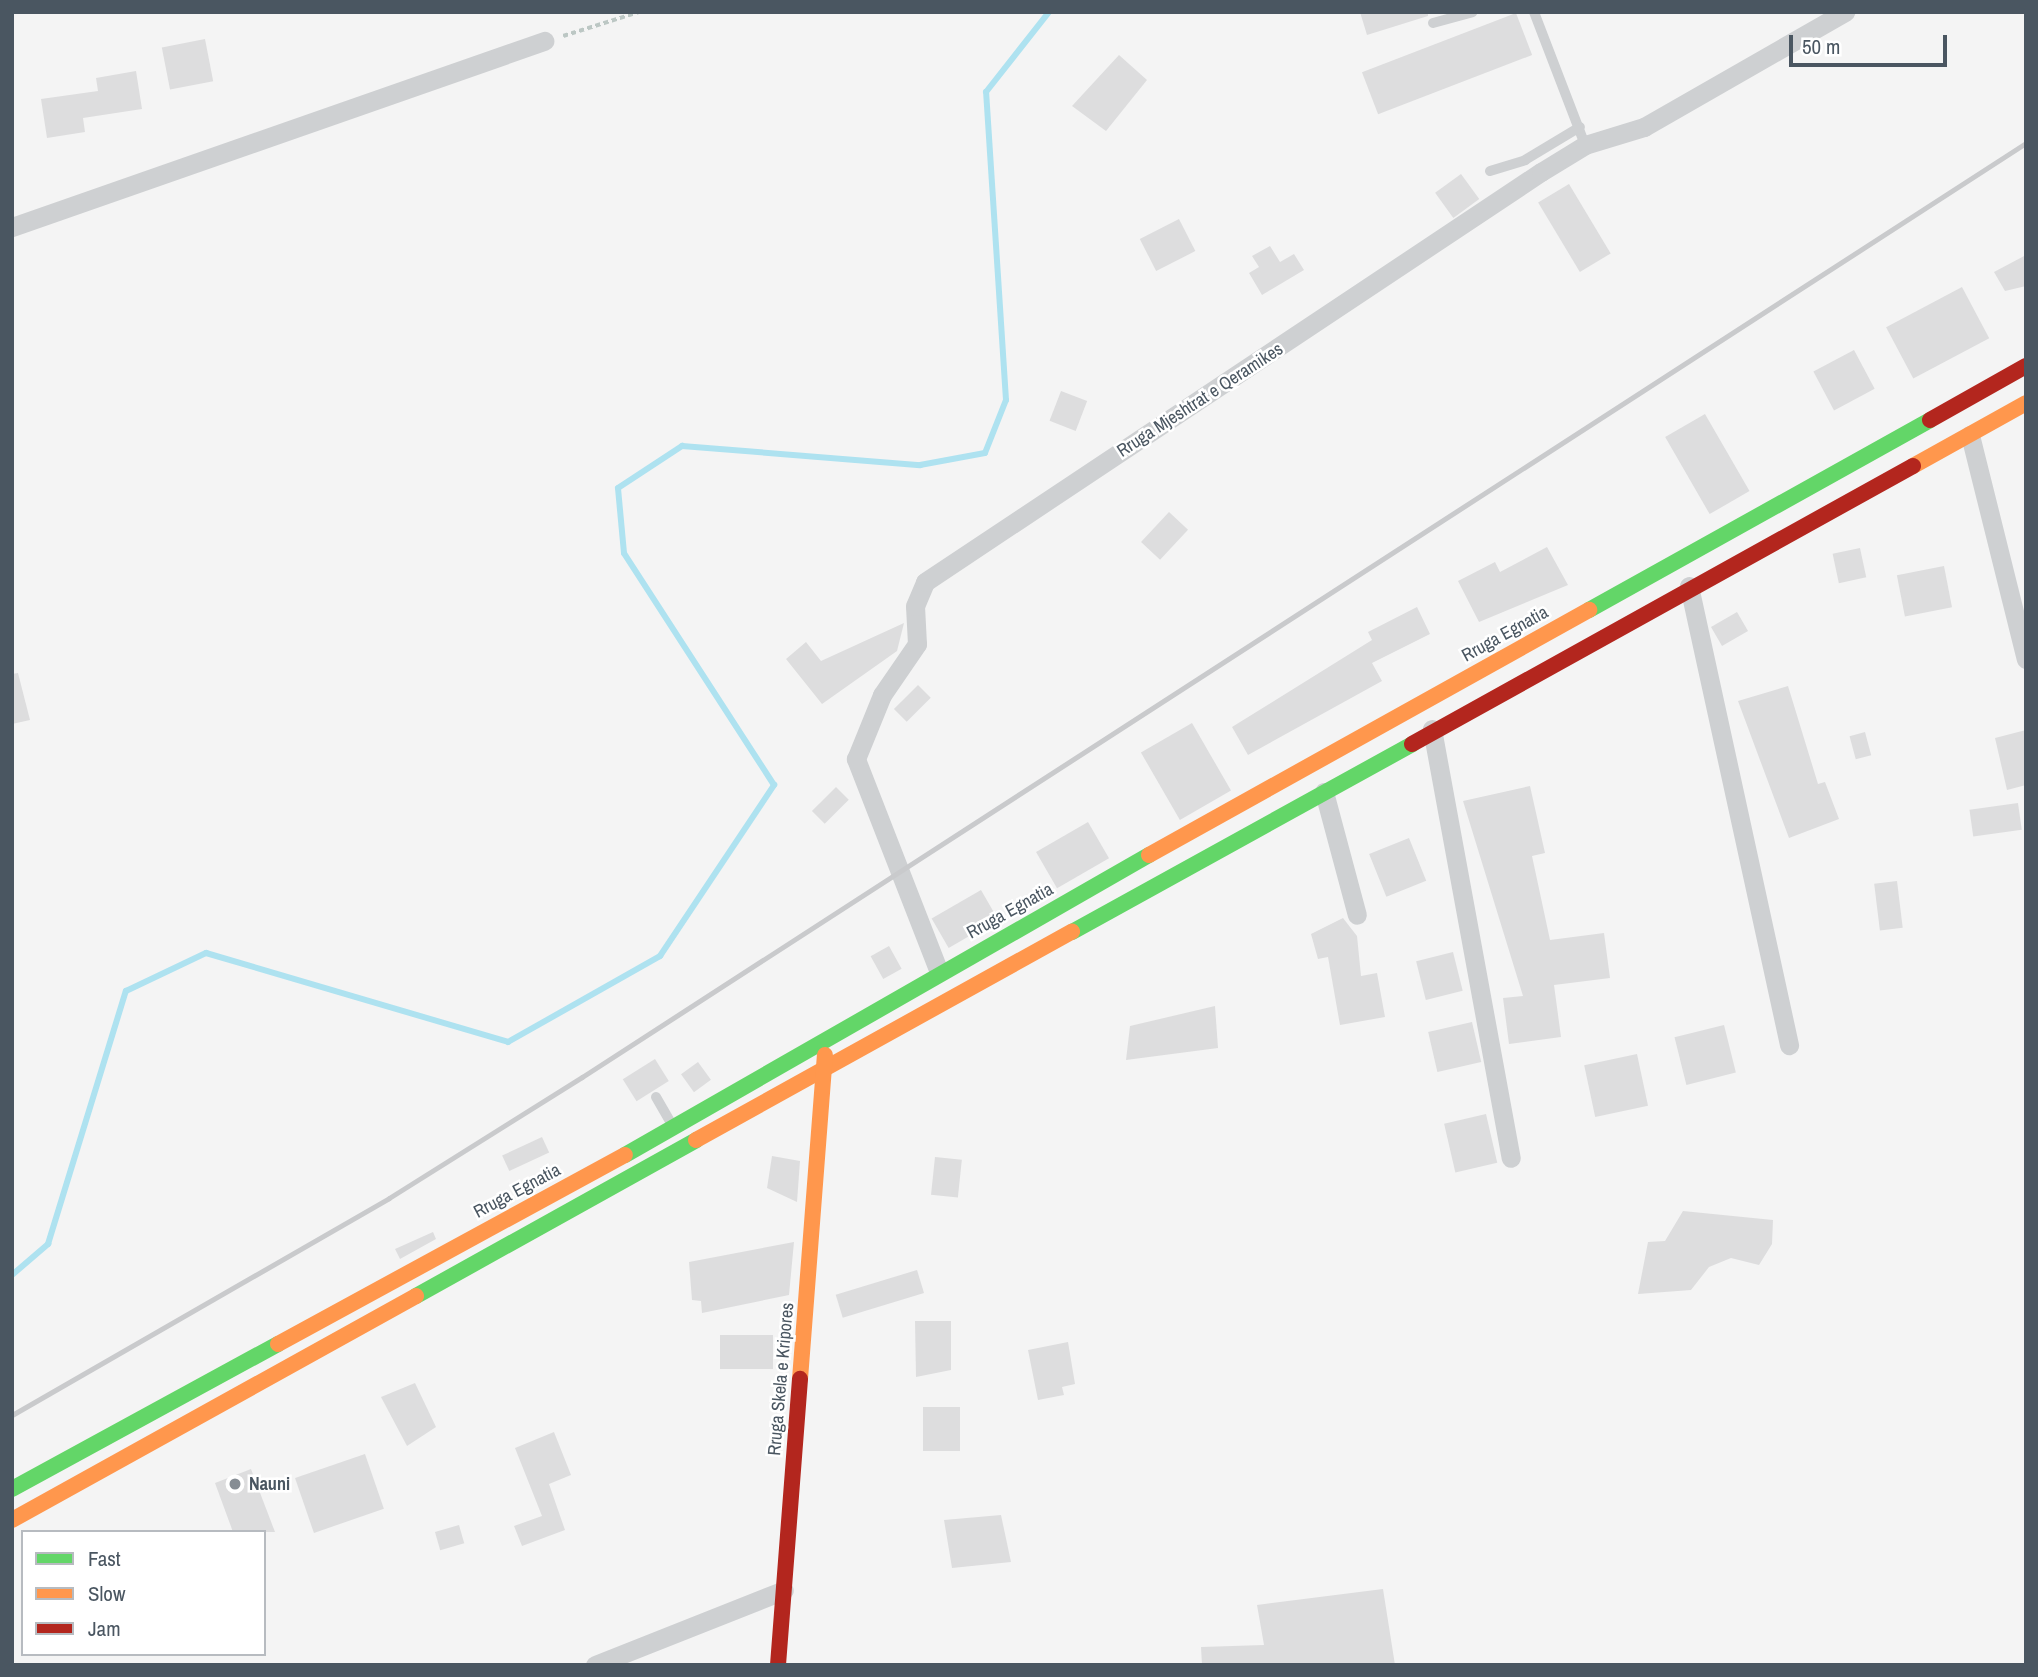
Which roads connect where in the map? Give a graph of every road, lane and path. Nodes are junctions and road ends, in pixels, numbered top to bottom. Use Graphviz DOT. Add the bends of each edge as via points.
graph roads {
  1 [pos="639,12"];
  2 [pos="1473,12"];
  3 [pos="1534,12"];
  4 [pos="1845,12"];
  5 [pos="1433,23"];
  6 [pos="544,41"];
  7 [pos="1582,136"];
  8 [pos="1490,171"];
  9 [pos="12,227"];
  10 [pos="2026,366"];
  11 [pos="2026,403"];
  12 [pos="1970,435"];
  13 [pos="1689,586"];
  14 [pos="2026,659"];
  15 [pos="1432,729"];
  16 [pos="1324,792"];
  17 [pos="1357,915"];
  18 [pos="939,972"];
  19 [pos="818,1040"];
  20 [pos="1789,1045"];
  21 [pos="792,1054"];
  22 [pos="829,1063"];
  23 [pos="805,1079"];
  24 [pos="656,1097"];
  25 [pos="821,1097"];
  26 [pos="674,1128"];
  27 [pos="1511,1158"];
  28 [pos="12,1489"];
  29 [pos="12,1520"];
  30 [pos="784,1590"];
  31 [pos="595,1665"];
  32 [pos="778,1665"];
  1 -- 6 [label="path"];
  2 -- 5 [label="lane"];
  3 -- 7 [label="lane"];
  4 -- 7 [label="street, Rruga Mjeshtrat e Qeramikes" via="1624,137"];
  6 -- 9 [label="street"];
  7 -- 8 [label="lane"];
  7 -- 18 [label="street, Rruga Mjeshtrat e Qeramikes" via="925,582 915,606 918,644 882,695 856,759"];
  10 -- 18 [label="main road, Rruga Egnatia"];
  11 -- 12 [label="main road"];
  12 -- 13 [label="main road"];
  12 -- 14 [label="street"];
  13 -- 15 [label="main road"];
  13 -- 20 [label="street"];
  15 -- 16 [label="main road"];
  15 -- 27 [label="street"];
  16 -- 17 [label="street"];
  16 -- 22 [label="main road"];
  18 -- 19 [label="main road, Rruga Egnatia"];
  19 -- 21 [label="main road, Rruga Egnatia"];
  19 -- 22 [label="main road"];
  21 -- 23 [label="main road"];
  21 -- 26 [label="main road, Rruga Egnatia"];
  22 -- 23 [label="main road"];
  22 -- 25 [label="main road, Rruga Skela e Kripores"];
  23 -- 25 [label="main road"];
  23 -- 29 [label="main road" via="689,1150"];
  24 -- 26 [label="lane"];
  25 -- 30 [label="main road, Rruga Skela e Kripores"];
  26 -- 28 [label="main road, Rruga Egnatia"];
  30 -- 31 [label="street"];
  30 -- 32 [label="main road, Rruga Skela e Kripores"];
}
